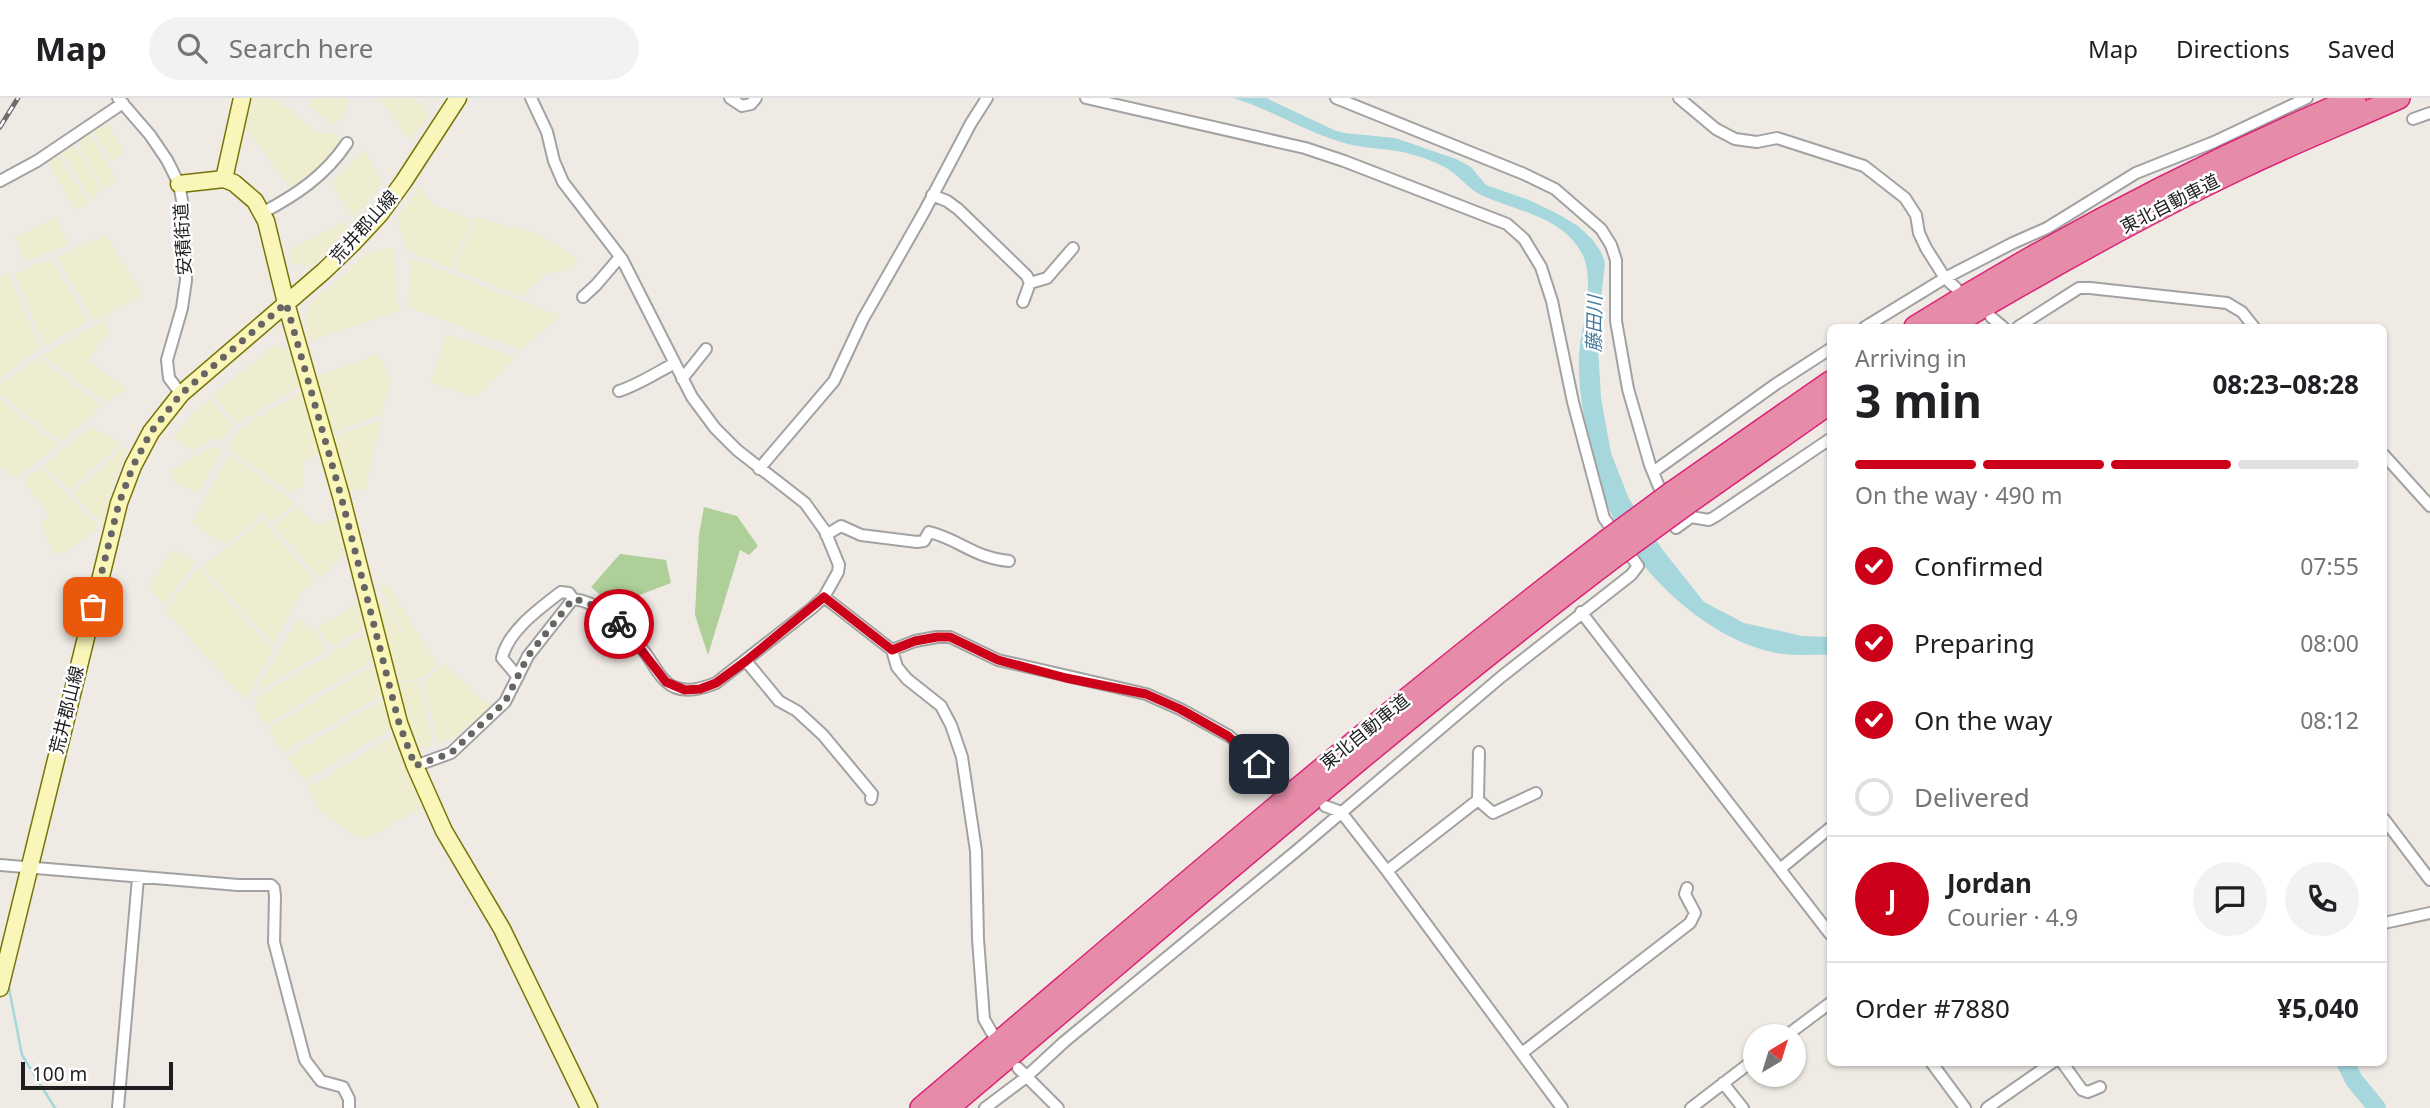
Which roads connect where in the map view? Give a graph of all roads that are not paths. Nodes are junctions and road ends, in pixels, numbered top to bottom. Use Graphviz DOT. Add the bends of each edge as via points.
graph roads {
  1 [pos="242,98"];
  2 [pos="458,98"];
  3 [pos="531,98"];
  4 [pos="730,98"];
  5 [pos="756,98"];
  6 [pos="988,98"];
  7 [pos="1086,98"];
  8 [pos="1336,98"];
  9 [pos="1679,98"];
  10 [pos="2307,98"];
  11 [pos="2355,98"];
  12 [pos="2399,98"];
  13 [pos="121,101"];
  14 [pos="2430,113"];
  15 [pos="2413,118"];
  16 [pos="347,143"];
  17 [pos="224,179"];
  18 [pos="0,181"];
  19 [pos="179,184"];
  20 [pos="932,195"];
  21 [pos="262,213"];
  22 [pos="1073,248"];
  23 [pos="620,257"];
  24 [pos="1945,278"];
  25 [pos="1030,283"];
  26 [pos="1956,288"];
  27 [pos="583,297"];
  28 [pos="1023,302"];
  29 [pos="286,303"];
  30 [pos="1991,317"];
  31 [pos="1870,324"];
  32 [pos="1921,324"];
  33 [pos="1954,324"];
  34 [pos="1999,324"];
  35 [pos="2023,324"];
  36 [pos="2252,324"];
  37 [pos="706,349"];
  38 [pos="1827,351"];
  39 [pos="675,363"];
  40 [pos="682,379"];
  41 [pos="1827,384"];
  42 [pos="619,391"];
  43 [pos="181,394"];
  44 [pos="1827,405"];
  45 [pos="1827,441"];
  46 [pos="2387,458"];
  47 [pos="759,469"];
  48 [pos="1653,472"];
  49 [pos="1681,497"];
  50 [pos="2430,506"];
  51 [pos="826,535"];
  52 [pos="1611,548"];
  53 [pos="1009,561"];
  54 [pos="824,597"];
  55 [pos="573,599"];
  56 [pos="1581,612"];
  57 [pos="892,650"];
  58 [pos="746,661"];
  59 [pos="518,677"];
  60 [pos="1479,752"];
  61 [pos="415,766"];
  62 [pos="1284,782"];
  63 [pos="1536,793"];
  64 [pos="872,799"];
  65 [pos="1478,800"];
  66 [pos="1325,806"];
  67 [pos="1341,813"];
  68 [pos="2387,823"];
  69 [pos="1827,830"];
  70 [pos="0,865"];
  71 [pos="28,868"];
  72 [pos="1780,869"];
  73 [pos="1387,871"];
  74 [pos="138,878"];
  75 [pos="2430,880"];
  76 [pos="1687,888"];
  77 [pos="2430,913"];
  78 [pos="2387,922"];
  79 [pos="1827,930"];
  80 [pos="0,988"];
  81 [pos="1827,1005"];
  82 [pos="1802,1024"];
  83 [pos="992,1033"];
  84 [pos="1522,1053"];
  85 [pos="1934,1066"];
  86 [pos="2047,1066"];
  87 [pos="2066,1066"];
  88 [pos="1018,1068"];
  89 [pos="1743,1068"];
  90 [pos="1026,1078"];
  91 [pos="1723,1083"];
  92 [pos="2101,1087"];
  93 [pos="118,1108"];
  94 [pos="349,1108"];
  95 [pos="589,1108"];
  96 [pos="921,1108"];
  97 [pos="948,1108"];
  98 [pos="985,1108"];
  99 [pos="1058,1108"];
  100 [pos="1562,1108"];
  101 [pos="1691,1108"];
  102 [pos="1743,1108"];
  103 [pos="1965,1108"];
  104 [pos="1987,1108"];
  1 -- 17 [label="street"];
  2 -- 29 [label="street, 荒井郡山線" via="380,214"];
  3 -- 23 [label="street" via="563,181"];
  4 -- 5 [label="street" via="742,106"];
  6 -- 20 [label="street"];
  7 -- 56 [label="street" via="1305,148 1507,224 1524,239 1541,267 1552,301 1604,518 1638,566"];
  8 -- 48 [label="street" via="1555,189 1601,229 1616,260 1616,321 1637,424"];
  9 -- 24 [label="street" via="1735,139 1777,138 1864,166 1905,198 1916,215 1926,248"];
  10 -- 24 [label="street" via="2136,173 2047,228"];
  11 -- 32 [label="highway, 東北自動車道" via="2157,190"];
  12 -- 33 [label="highway, 東北自動車道" via="2244,166 2084,248"];
  13 -- 18 [label="street" via="37,161"];
  13 -- 19 [label="street, 安積街道" via="162,151"];
  14 -- 15 [label="street"];
  16 -- 21 [label="street" via="320,176 294,197"];
  17 -- 19 [label="street"];
  17 -- 21 [label="street" via="243,189"];
  19 -- 43 [label="street, 安積街道" via="186,280 167,360 169,378"];
  20 -- 25 [label="street" via="958,209"];
  20 -- 47 [label="street" via="834,381"];
  21 -- 29 [label="street"];
  22 -- 25 [label="street" via="1047,278"];
  23 -- 27 [label="street"];
  23 -- 39 [label="street"];
  24 -- 26 [label="street"];
  24 -- 31 [label="street"];
  25 -- 28 [label="street"];
  29 -- 43 [label="street, 荒井郡山線"];
  29 -- 61 [label="street" via="399,723"];
  30 -- 34 [label="street"];
  35 -- 36 [label="street" via="2079,288 2090,288 2227,303"];
  37 -- 40 [label="street"];
  38 -- 48 [label="street"];
  39 -- 40 [label="street"];
  39 -- 42 [label="street"];
  40 -- 47 [label="street" via="715,428"];
  41 -- 49 [label="highway, 東北自動車道"];
  43 -- 71 [label="street, 荒井郡山線" via="151,432 119,503"];
  44 -- 49 [label="highway, 東北自動車道"];
  45 -- 48 [label="street" via="1716,516 1709,520 1691,517 1676,528"];
  46 -- 50 [label="street"];
  47 -- 51 [label="street" via="798,496"];
  49 -- 52 [label="highway, 東北自動車道, bridge"];
  51 -- 53 [label="street" via="841,526 861,536 917,542 924,541 929,532 968,550"];
  51 -- 54 [label="street" via="839,565"];
  52 -- 96 [label="highway, 東北自動車道" via="1467,649"];
  52 -- 97 [label="highway, 東北自動車道" via="1535,617 1301,807"];
  54 -- 57 [label="street"];
  54 -- 58 [label="street"];
  55 -- 58 [label="street" via="619,624 675,688 700,689 716,683"];
  55 -- 59 [label="street" via="528,656"];
  55 -- 59 [label="street" via="561,592 519,630 502,656"];
  56 -- 67 [label="street"];
  56 -- 72 [label="street"];
  57 -- 62 [label="street" via="915,641 950,637 998,660 1146,694 1228,736"];
  57 -- 83 [label="street" via="907,679 941,706 962,757 976,851 984,1019"];
  58 -- 64 [label="street" via="779,701 823,735"];
  59 -- 61 [label="street" via="505,702 451,753"];
  60 -- 65 [label="street"];
  61 -- 95 [label="street" via="444,831 502,929"];
  63 -- 65 [label="street" via="1493,813"];
  65 -- 73 [label="street"];
  66 -- 67 [label="street"];
  67 -- 73 [label="street"];
  67 -- 90 [label="street"];
  68 -- 75 [label="street"];
  69 -- 72 [label="street"];
  70 -- 71 [label="street"];
  71 -- 74 [label="street"];
  71 -- 80 [label="street, 荒井郡山線"];
  72 -- 79 [label="street"];
  73 -- 84 [label="street"];
  74 -- 93 [label="street"];
  74 -- 94 [label="street" via="271,884 274,942 305,1060 321,1081 343,1087"];
  76 -- 84 [label="street" via="1685,894 1695,913 1690,923"];
  77 -- 78 [label="street"];
  81 -- 82 [label="street"];
  84 -- 100 [label="street"];
  85 -- 103 [label="street"];
  86 -- 104 [label="street"];
  87 -- 92 [label="street" via="2082,1090"];
  88 -- 90 [label="street"];
  89 -- 91 [label="street"];
  90 -- 98 [label="street"];
  90 -- 99 [label="street"];
  91 -- 101 [label="street"];
  91 -- 102 [label="street"];
}
